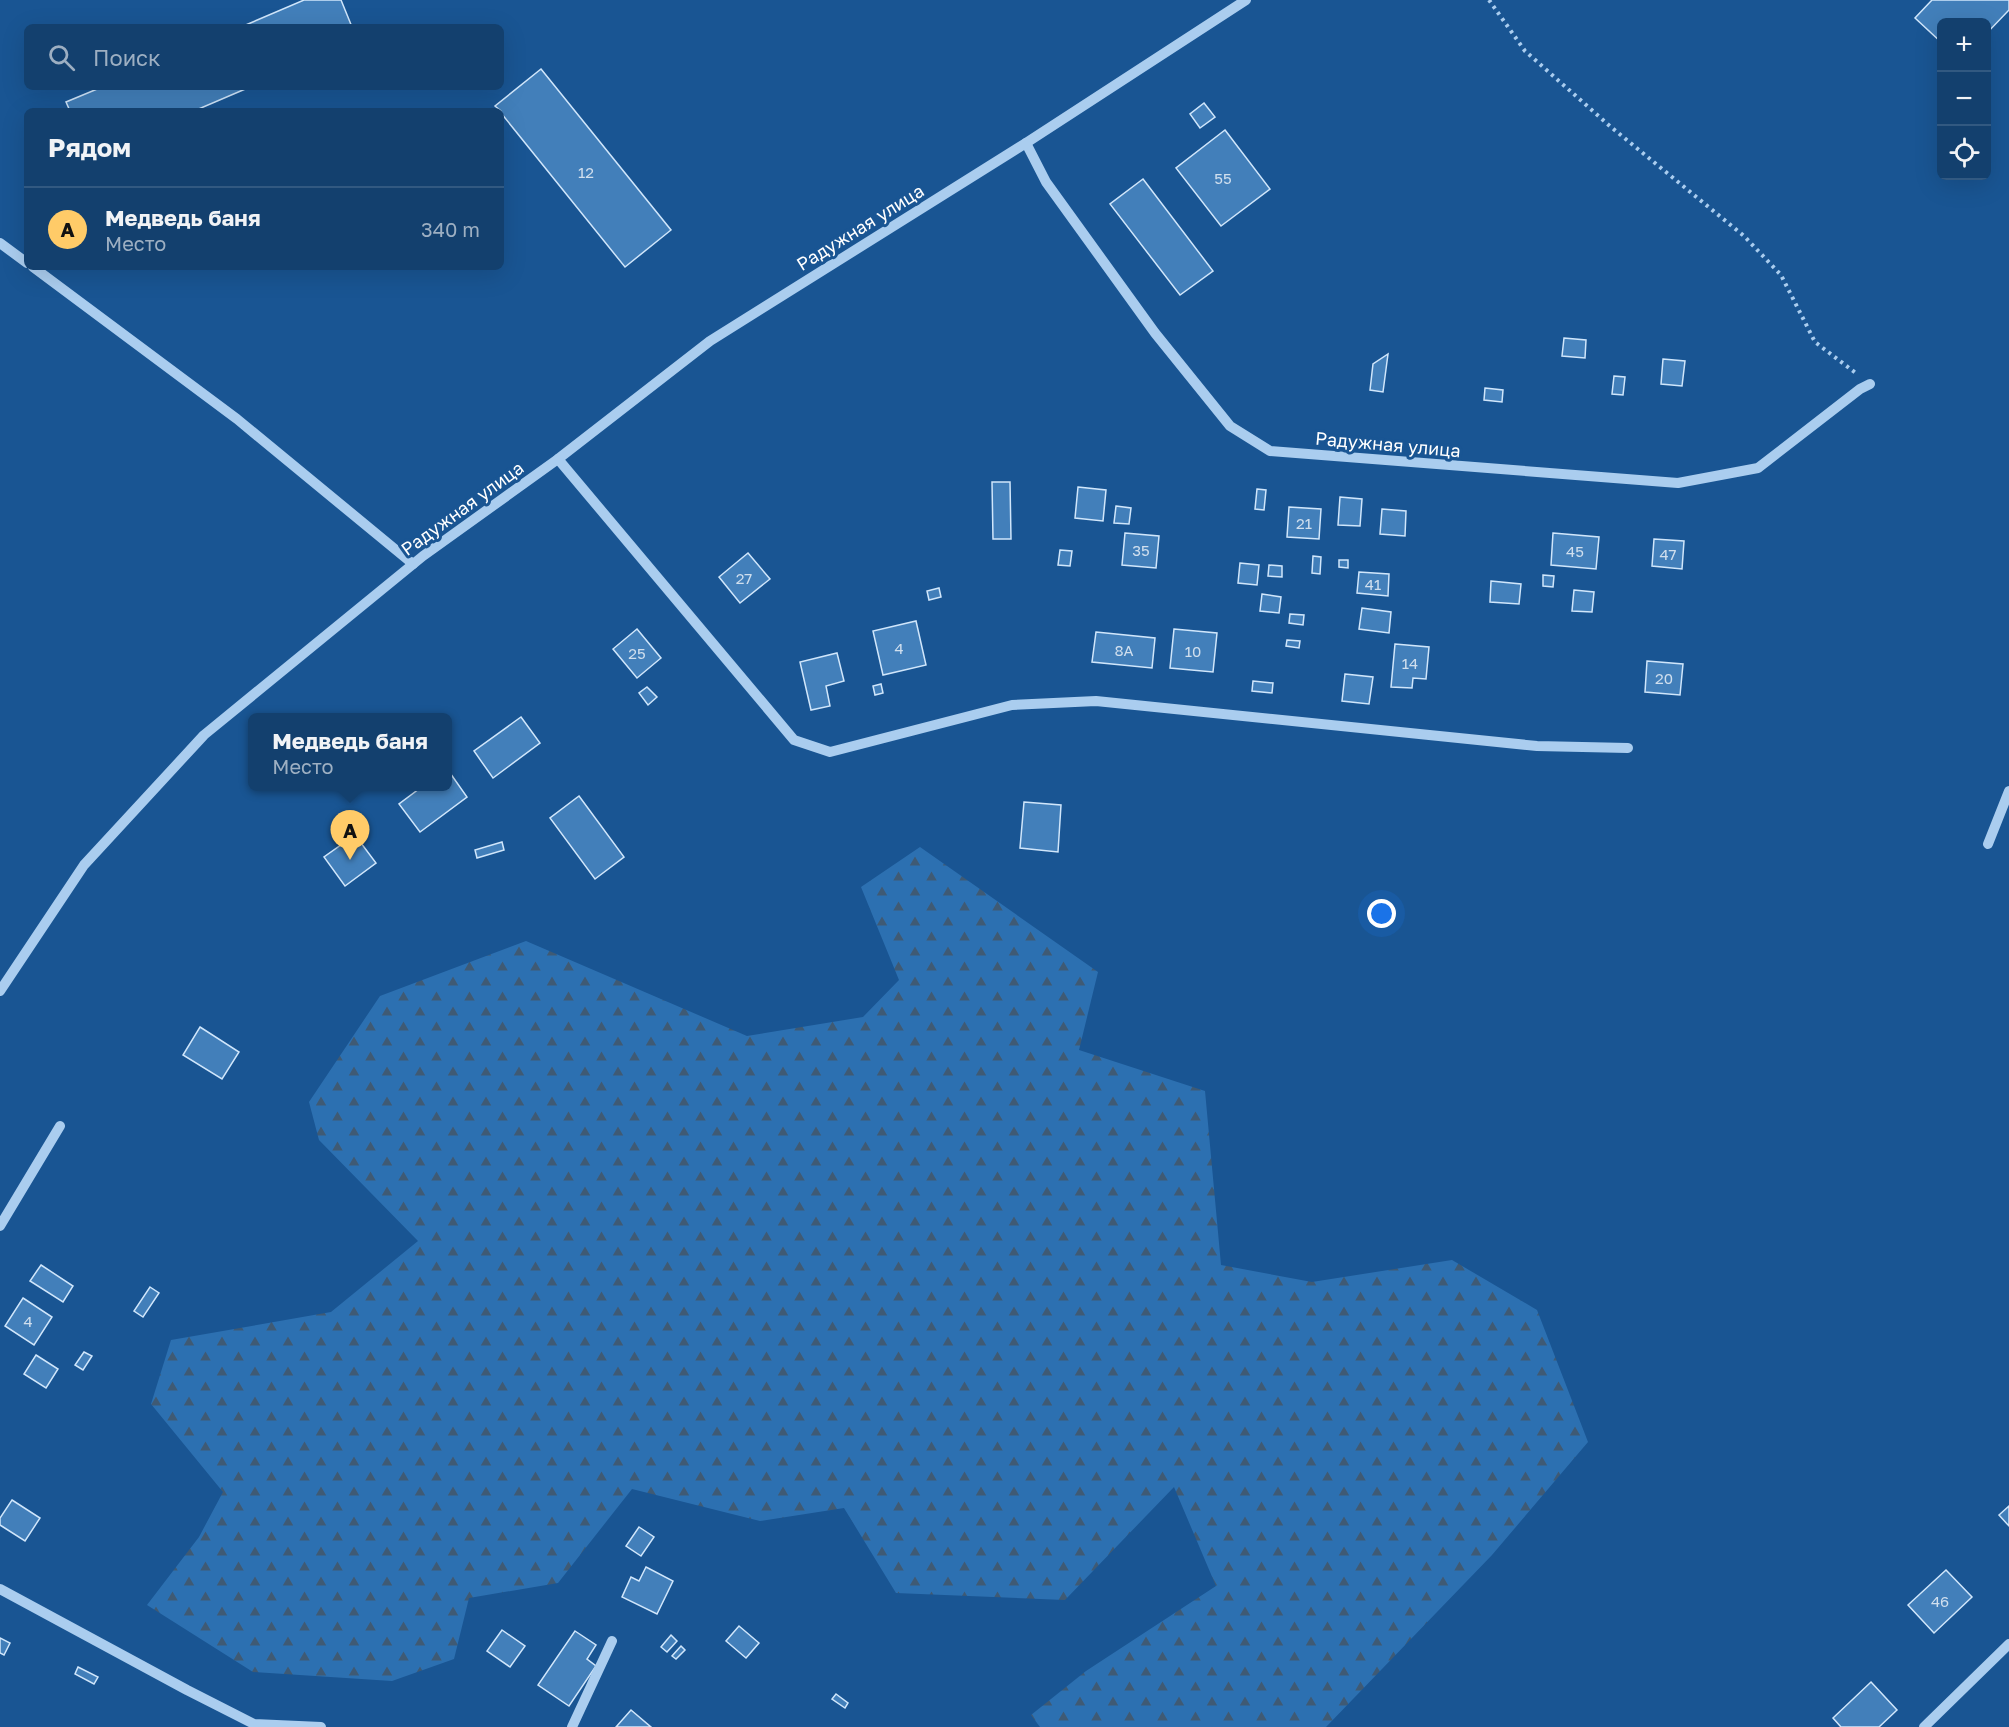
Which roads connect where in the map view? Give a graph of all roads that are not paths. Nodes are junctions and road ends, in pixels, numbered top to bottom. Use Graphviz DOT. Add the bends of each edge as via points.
graph roads {
  1 [pos="1246,0"];
  2 [pos="1026,143"];
  3 [pos="0,243"];
  4 [pos="24,261"];
  5 [pos="37,270"];
  6 [pos="1870,384"];
  7 [pos="558,459"];
  8 [pos="413,564"];
  9 [pos="1628,748"];
  10 [pos="2009,791"];
  11 [pos="1988,844"];
  12 [pos="0,992"];
  13 [pos="60,1126"];
  14 [pos="0,1226"];
  15 [pos="0,1589"];
  16 [pos="612,1641"];
  17 [pos="2009,1644"];
  18 [pos="321,1727"];
  19 [pos="572,1727"];
  20 [pos="1924,1727"];
  1 -- 2 [label="street, Радужная улица"];
  2 -- 6 [label="street, Радужная улица" via="1046,182 1155,333 1230,426 1270,451 1678,483 1758,468"];
  2 -- 7 [label="street, Радужная улица" via="710,341"];
  3 -- 4 [label="street"];
  5 -- 8 [label="street" via="237,419"];
  7 -- 8 [label="street, Радужная улица"];
  7 -- 9 [label="street" via="794,740 830,752 1012,705 1096,701 1537,746"];
  8 -- 12 [label="street, Радужная улица" via="204,735 84,865"];
  10 -- 11 [label="street"];
  13 -- 14 [label="street"];
  15 -- 18 [label="street" via="255,1724"];
  16 -- 19 [label="street"];
  17 -- 20 [label="street"];
}
